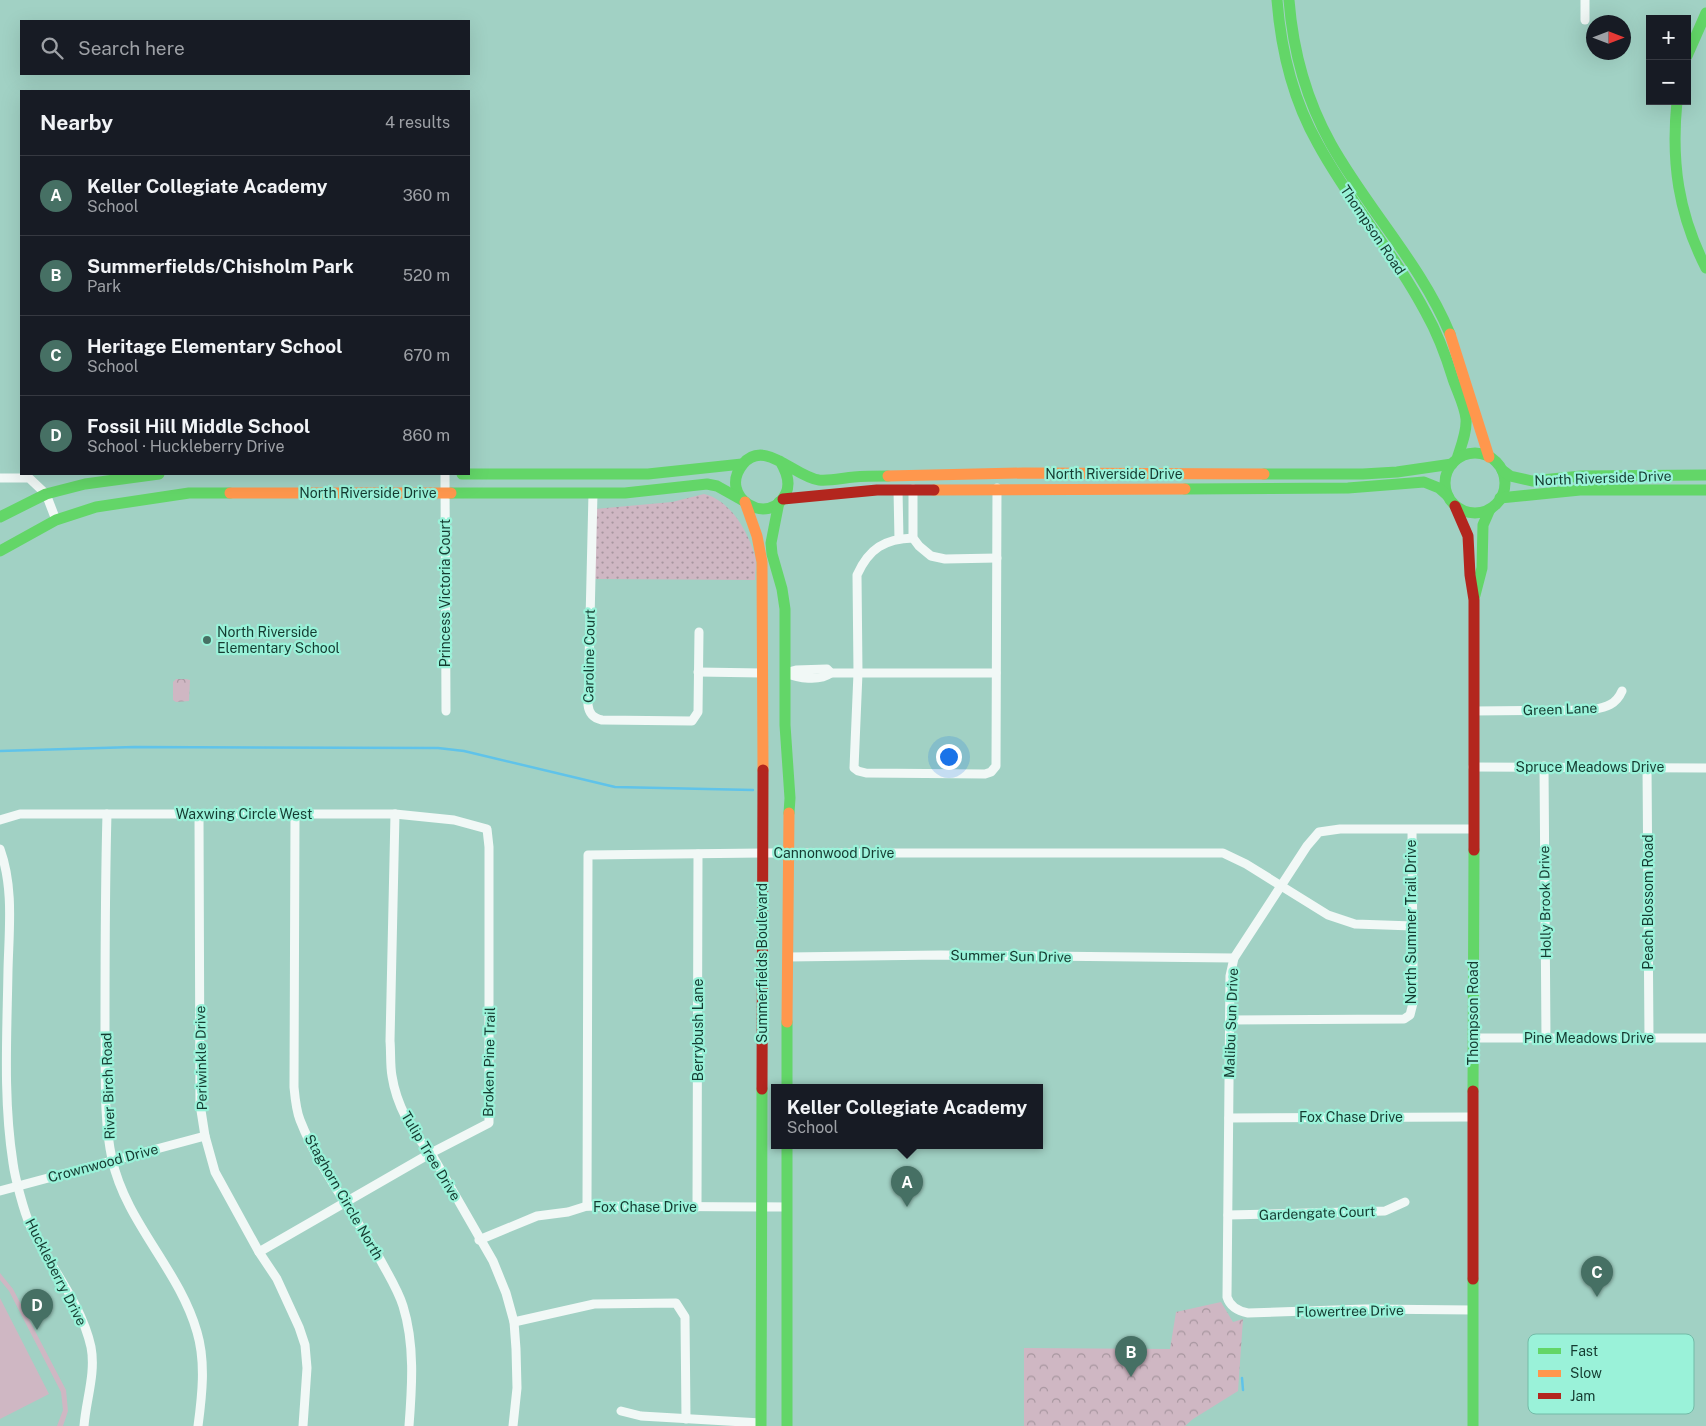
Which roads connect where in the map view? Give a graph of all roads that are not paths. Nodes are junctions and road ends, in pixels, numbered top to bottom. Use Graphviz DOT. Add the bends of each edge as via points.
graph roads {
  1 [pos="1278,0"];
  2 [pos="1288,0"];
  3 [pos="1584,0"];
  4 [pos="1706,14"];
  5 [pos="1585,20"];
  6 [pos="1691,47"];
  7 [pos="1677,105"];
  8 [pos="1335,150"];
  9 [pos="1324,154"];
  10 [pos="1706,268"];
  11 [pos="1446,340"];
  12 [pos="1489,457"];
  13 [pos="780,461"];
  14 [pos="1454,461"];
  15 [pos="742,464"];
  16 [pos="1502,470"];
  17 [pos="470,474"];
  18 [pos="1172,474"];
  19 [pos="1185,474"];
  20 [pos="152,475"];
  21 [pos="445,475"];
  22 [pos="1706,475"];
  23 [pos="0,478"];
  24 [pos="997,488"];
  25 [pos="913,489"];
  26 [pos="1172,489"];
  27 [pos="1185,489"];
  28 [pos="898,490"];
  29 [pos="1706,490"];
  30 [pos="445,493"];
  31 [pos="592,493"];
  32 [pos="46,494"];
  33 [pos="1500,498"];
  34 [pos="743,501"];
  35 [pos="781,501"];
  36 [pos="1452,501"];
  37 [pos="1490,509"];
  38 [pos="0,517"];
  39 [pos="56,520"];
  40 [pos="913,538"];
  41 [pos="899,539"];
  42 [pos="0,551"];
  43 [pos="997,558"];
  44 [pos="1474,600"];
  45 [pos="699,632"];
  46 [pos="698,672"];
  47 [pos="762,673"];
  48 [pos="785,673"];
  49 [pos="858,673"];
  50 [pos="996,673"];
  51 [pos="1622,691"];
  52 [pos="446,711"];
  53 [pos="1474,711"];
  54 [pos="1544,766"];
  55 [pos="1647,766"];
  56 [pos="1473,767"];
  57 [pos="1706,768"];
  58 [pos="107,814"];
  59 [pos="295,814"];
  60 [pos="395,814"];
  61 [pos="199,815"];
  62 [pos="0,820"];
  63 [pos="487,829"];
  64 [pos="1473,829"];
  65 [pos="1412,830"];
  66 [pos="0,849"];
  67 [pos="762,853"];
  68 [pos="788,853"];
  69 [pos="698,854"];
  70 [pos="1281,884"];
  71 [pos="1413,926"];
  72 [pos="788,957"];
  73 [pos="1234,958"];
  74 [pos="1230,1020"];
  75 [pos="1473,1038"];
  76 [pos="1546,1038"];
  77 [pos="1649,1038"];
  78 [pos="1706,1038"];
  79 [pos="787,1084"];
  80 [pos="1472,1117"];
  81 [pos="1229,1118"];
  82 [pos="205,1136"];
  83 [pos="787,1149"];
  84 [pos="430,1153"];
  85 [pos="113,1161"];
  86 [pos="19,1186"];
  87 [pos="0,1191"];
  88 [pos="345,1202"];
  89 [pos="1405,1202"];
  90 [pos="587,1206"];
  91 [pos="698,1207"];
  92 [pos="762,1207"];
  93 [pos="787,1207"];
  94 [pos="1228,1215"];
  95 [pos="479,1240"];
  96 [pos="259,1252"];
  97 [pos="1229,1304"];
  98 [pos="1473,1310"];
  99 [pos="514,1322"];
  100 [pos="621,1411"];
  101 [pos="686,1419"];
  102 [pos="761,1424"];
  103 [pos="84,1426"];
  104 [pos="198,1426"];
  105 [pos="303,1426"];
  106 [pos="409,1426"];
  107 [pos="512,1426"];
  108 [pos="787,1426"];
  109 [pos="1472,1426"];
  1 -- 2 [label="street"];
  1 -- 9 [label="street, Thompson Road" via="1282,46 1294,90"];
  2 -- 8 [label="street, Thompson Road" via="1294,44 1306,86"];
  3 -- 5 [label="street"];
  4 -- 6 [label="street"];
  7 -- 10 [label="street" via="1674,149 1678,190 1691,237"];
  8 -- 9 [label="street"];
  8 -- 11 [label="street, Thompson Road" via="1437,307"];
  9 -- 11 [label="street, Thompson Road"];
  11 -- 12 [label="street, Thompson Road"];
  11 -- 14 [label="street, Thompson Road" via="1466,418 1465,431"];
  12 -- 14 [label="street, North Riverside Drive" via="1470,453"];
  12 -- 16 [label="street, North Riverside Drive"];
  13 -- 15 [label="street, North Riverside Drive" via="764,454"];
  13 -- 18 [label="street, North Riverside Drive" via="804,476 826,480 960,474"];
  13 -- 35 [label="street" via="789,483"];
  14 -- 19 [label="street, North Riverside Drive" via="1396,472 1363,474"];
  14 -- 36 [label="street" via="1445,480 1445,488"];
  15 -- 17 [label="street, North Riverside Drive" via="648,474"];
  15 -- 34 [label="street" via="735,478 737,493"];
  16 -- 22 [label="street, North Riverside Drive" via="1510,476 1532,481 1581,476"];
  16 -- 33 [label="street" via="1505,484"];
  18 -- 19 [label="street, North Riverside Drive"];
  18 -- 26 [label="street"];
  19 -- 27 [label="street"];
  20 -- 32 [label="street" via="85,484"];
  21 -- 30 [label="street, Princess Victoria Court"];
  23 -- 32 [label="street" via="29,478"];
  24 -- 25 [label="street, North Riverside Drive"];
  24 -- 26 [label="street, North Riverside Drive"];
  24 -- 43 [label="street"];
  25 -- 28 [label="street, North Riverside Drive"];
  25 -- 40 [label="street"];
  26 -- 27 [label="street, North Riverside Drive"];
  27 -- 36 [label="street, North Riverside Drive" via="1364,488 1424,482 1439,488"];
  28 -- 35 [label="street, North Riverside Drive" via="854,491"];
  28 -- 41 [label="street"];
  29 -- 33 [label="street, North Riverside Drive" via="1580,490"];
  30 -- 31 [label="street, North Riverside Drive"];
  30 -- 39 [label="street, North Riverside Drive" via="189,493 96,507"];
  30 -- 52 [label="street, Princess Victoria Court"];
  31 -- 34 [label="street, North Riverside Drive" via="633,493 707,484"];
  31 -- 46 [label="street, Caroline Court" via="588,711 595,719 602,720 692,721 698,712"];
  32 -- 38 [label="street"];
  32 -- 39 [label="street"];
  33 -- 37 [label="street"];
  34 -- 35 [label="street, North Riverside Drive" via="758,509"];
  34 -- 47 [label="street, Summerfields Boulevard" via="758,539 762,562"];
  35 -- 48 [label="street, Summerfields Boulevard" via="771,543 785,609"];
  36 -- 37 [label="street, North Riverside Drive" via="1463,511 1472,513"];
  36 -- 44 [label="street, Thompson Road" via="1468,536"];
  37 -- 44 [label="street, Thompson Road" via="1483,524 1482,568"];
  39 -- 42 [label="street, North Riverside Drive"];
  40 -- 41 [label="street"];
  40 -- 43 [label="street" via="931,556 945,559"];
  41 -- 49 [label="street" via="872,550 857,575"];
  43 -- 50 [label="street"];
  44 -- 53 [label="street, Thompson Road"];
  45 -- 46 [label="street, Caroline Court"];
  46 -- 47 [label="street"];
  47 -- 48 [label="street"];
  47 -- 67 [label="street, Summerfields Boulevard"];
  48 -- 49 [label="street" via="796,678"];
  48 -- 68 [label="street, Summerfields Boulevard" via="790,798"];
  49 -- 50 [label="street"];
  49 -- 50 [label="street" via="854,768 866,773 985,774 996,766"];
  51 -- 53 [label="street, Green Lane" via="1613,704 1592,710"];
  53 -- 56 [label="street, Thompson Road"];
  54 -- 55 [label="street, Spruce Meadows Drive"];
  54 -- 56 [label="street, Spruce Meadows Drive"];
  54 -- 76 [label="street, Holly Brook Drive"];
  55 -- 57 [label="street, Spruce Meadows Drive"];
  55 -- 77 [label="street, Peach Blossom Road"];
  56 -- 64 [label="street, Thompson Road"];
  58 -- 61 [label="street, Waxwing Circle West"];
  58 -- 62 [label="street, Waxwing Circle West" via="20,814"];
  58 -- 85 [label="street, River Birch Road" via="106,1107"];
  59 -- 60 [label="street, Waxwing Circle West"];
  59 -- 61 [label="street, Waxwing Circle West"];
  59 -- 88 [label="street, Staghorn Circle North" via="294,1087 299,1118 312,1147"];
  60 -- 63 [label="street, Waxwing Circle West" via="454,820"];
  60 -- 84 [label="street, Tulip Tree Drive" via="391,1075 404,1112"];
  61 -- 82 [label="street, Periwinkle Drive" via="200,1104"];
  63 -- 84 [label="street, Broken Pine Trail" via="489,1123"];
  64 -- 65 [label="street, Malibu Sun Drive"];
  64 -- 75 [label="street, Thompson Road"];
  65 -- 70 [label="street, Malibu Sun Drive" via="1340,829 1319,832"];
  65 -- 71 [label="street, North Summer Trail Drive"];
  66 -- 86 [label="street, Huckleberry Drive" via="8,881 10,914 7,1111 13,1165"];
  67 -- 68 [label="street, Cannonwood Drive"];
  67 -- 69 [label="street, Cannonwood Drive"];
  67 -- 92 [label="street, Summerfields Boulevard"];
  68 -- 70 [label="street, Cannonwood Drive" via="1223,853"];
  68 -- 72 [label="street, Summerfields Boulevard"];
  69 -- 90 [label="street, Cannonwood Drive" via="588,855"];
  69 -- 91 [label="street, Berrybush Lane"];
  70 -- 71 [label="street, Cannonwood Drive" via="1328,915 1355,924"];
  70 -- 73 [label="street, Malibu Sun Drive"];
  71 -- 74 [label="street, North Summer Trail Drive" via="1413,994 1410,1015 1404,1019"];
  72 -- 73 [label="street, Summer Sun Drive"];
  72 -- 79 [label="street, Summerfields Boulevard"];
  73 -- 74 [label="street, Malibu Sun Drive" via="1230,976"];
  74 -- 81 [label="street, Malibu Sun Drive"];
  75 -- 76 [label="street, Pine Meadows Drive"];
  75 -- 80 [label="street, Thompson Road"];
  76 -- 77 [label="street, Pine Meadows Drive"];
  77 -- 78 [label="street, Pine Meadows Drive"];
  80 -- 81 [label="street, Fox Chase Drive"];
  80 -- 98 [label="street, Thompson Road"];
  81 -- 94 [label="street, Malibu Sun Drive"];
  82 -- 85 [label="street, Crownwood Drive"];
  82 -- 96 [label="street, Periwinkle Drive" via="215,1172"];
  83 -- 93 [label="street"];
  84 -- 88 [label="street, Broken Pine Trail"];
  84 -- 95 [label="street, Tulip Tree Drive"];
  85 -- 86 [label="street, Crownwood Drive"];
  85 -- 104 [label="street, River Birch Road" via="132,1212 170,1272 198,1333 202,1357"];
  86 -- 87 [label="street, Crownwood Drive"];
  86 -- 103 [label="street, Huckleberry Drive" via="30,1224 83,1320 91,1348 90,1395"];
  88 -- 96 [label="street, Broken Pine Trail"];
  88 -- 106 [label="street, Staghorn Circle North" via="392,1281 402,1305 412,1362"];
  89 -- 94 [label="street, Gardengate Court" via="1385,1211"];
  90 -- 91 [label="street, Fox Chase Drive"];
  90 -- 95 [label="street, Fox Chase Drive" via="537,1216"];
  91 -- 92 [label="street, Fox Chase Drive"];
  92 -- 93 [label="street, Fox Chase Drive"];
  92 -- 102 [label="street, Summerfields Boulevard"];
  93 -- 108 [label="street"];
  94 -- 97 [label="street, Malibu Sun Drive"];
  95 -- 99 [label="street, Tulip Tree Drive" via="496,1269"];
  96 -- 105 [label="street, Periwinkle Drive" via="277,1279 305,1345 307,1368"];
  97 -- 98 [label="street, Flowertree Drive" via="1248,1313"];
  98 -- 109 [label="street, Thompson Road"];
  99 -- 101 [label="street" via="594,1304 676,1303 685,1318"];
  99 -- 107 [label="street, Tulip Tree Drive" via="517,1388"];
  100 -- 101 [label="street"];
  101 -- 102 [label="street"];
}
